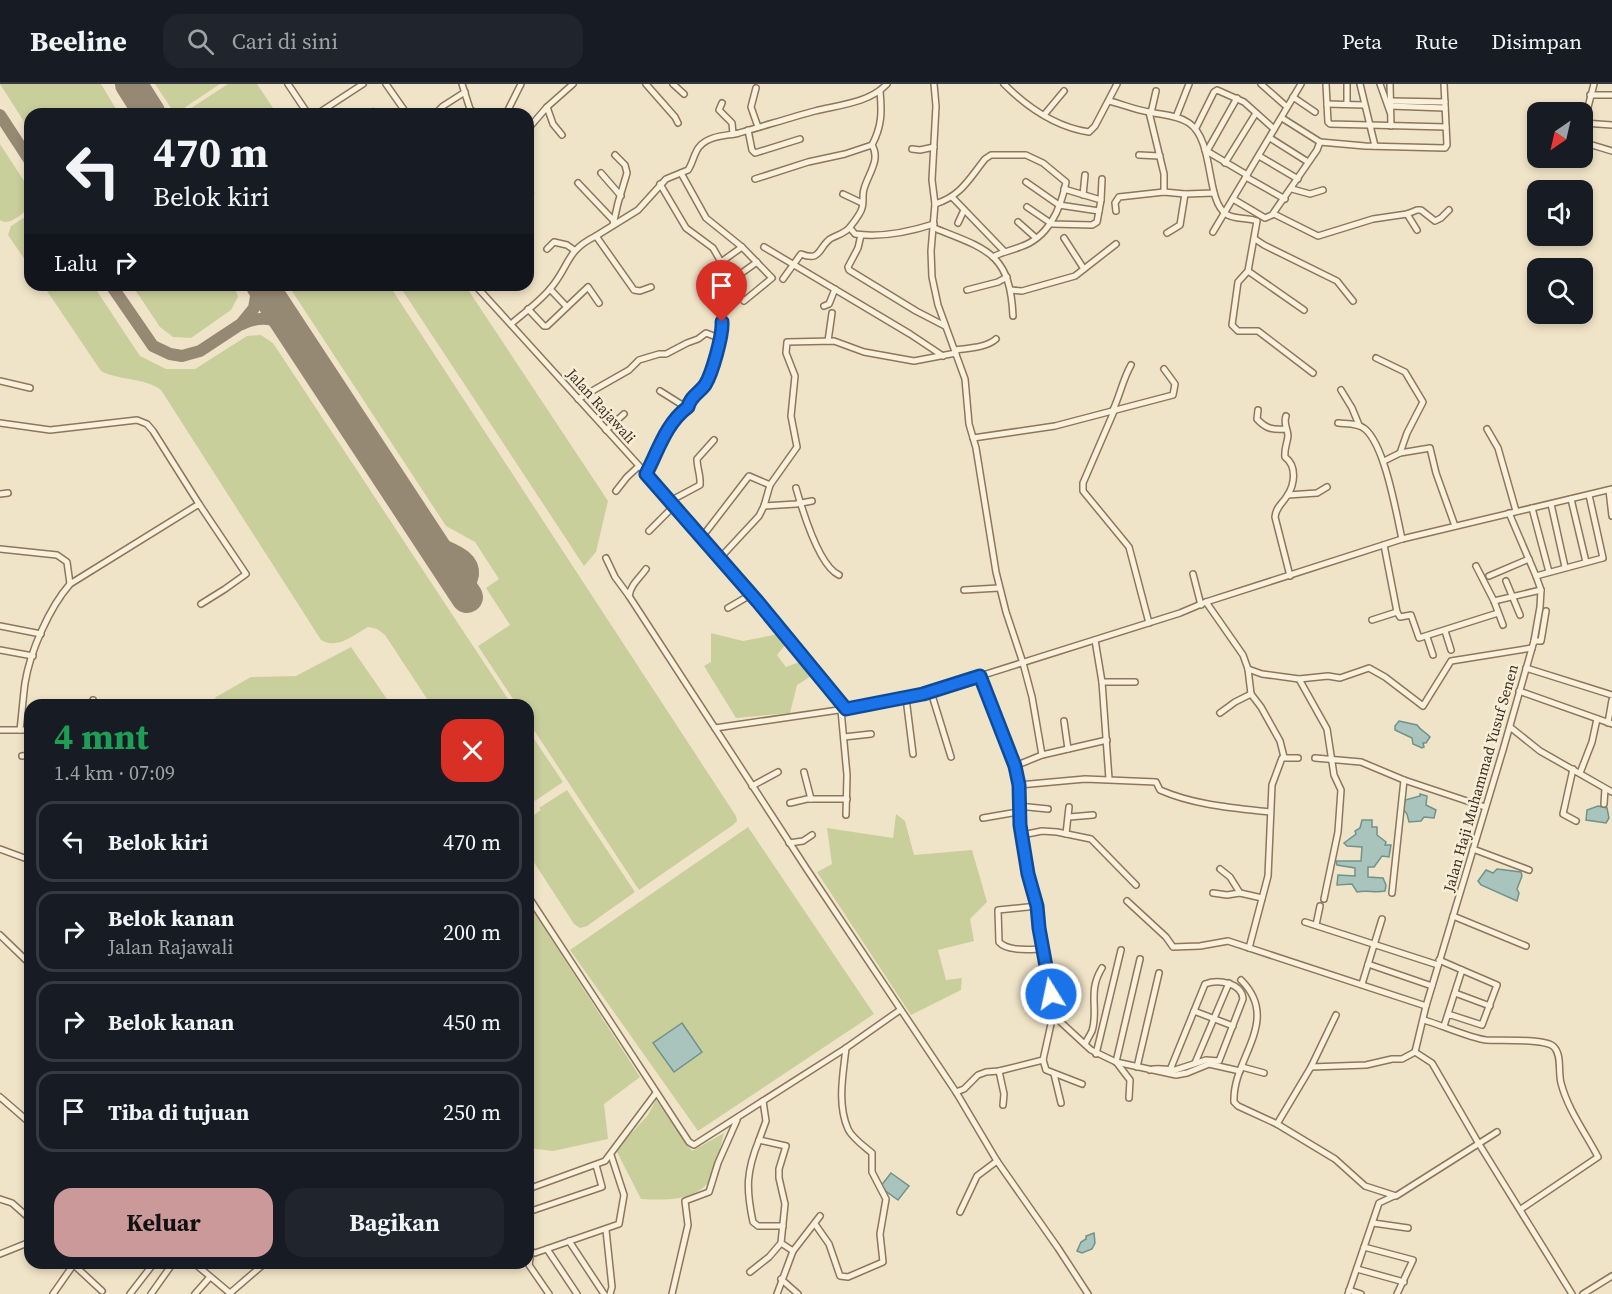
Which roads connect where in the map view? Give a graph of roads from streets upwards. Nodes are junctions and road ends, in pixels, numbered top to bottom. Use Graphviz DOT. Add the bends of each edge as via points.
graph roads {
  1 [pos="288,84"];
  2 [pos="363,84"];
  3 [pos="386,84"];
  4 [pos="462,84"];
  5 [pos="521,84"];
  6 [pos="573,84"];
  7 [pos="646,84"];
  8 [pos="673,84"];
  9 [pos="887,84"];
  10 [pos="934,84"];
  11 [pos="1004,84"];
  12 [pos="1117,84"];
  13 [pos="1189,84"];
  14 [pos="1261,84"];
  15 [pos="1293,84"];
  16 [pos="1326,84"];
  17 [pos="1347,84"];
  18 [pos="1360,84"];
  19 [pos="1380,84"];
  20 [pos="1390,84"];
  21 [pos="1444,84"];
  22 [pos="1594,84"];
  23 [pos="1300,86"];
  24 [pos="756,88"];
  25 [pos="880,91"];
  26 [pos="1064,91"];
  27 [pos="1156,91"];
  28 [pos="465,92"];
  29 [pos="684,94"];
  30 [pos="1590,95"];
  31 [pos="1612,95"];
  32 [pos="1293,97"];
  33 [pos="1237,98"];
  34 [pos="1109,101"];
  35 [pos="1588,102"];
  36 [pos="722,103"];
  37 [pos="1327,104"];
  38 [pos="1347,104"];
  39 [pos="1365,105"];
  40 [pos="1445,105"];
  41 [pos="547,107"];
  42 [pos="1287,107"];
  43 [pos="1390,107"];
  44 [pos="304,108"];
  45 [pos="326,108"];
  46 [pos="403,108"];
  47 [pos="441,108"];
  48 [pos="470,108"];
  49 [pos="509,108"];
  50 [pos="1150,112"];
  51 [pos="1315,112"];
  52 [pos="1257,113"];
  53 [pos="1044,115"];
  54 [pos="1176,117"];
  55 [pos="1282,118"];
  56 [pos="534,122"];
  57 [pos="678,123"];
  58 [pos="1593,124"];
  59 [pos="1612,125"];
  60 [pos="1370,126"];
  61 [pos="1391,126"];
  62 [pos="758,127"];
  63 [pos="1446,127"];
  64 [pos="1196,128"];
  65 [pos="1274,129"];
  66 [pos="748,130"];
  67 [pos="733,134"];
  68 [pos="562,135"];
  69 [pos="1270,138"];
  70 [pos="800,139"];
  71 [pos="1320,141"];
  72 [pos="872,145"];
  73 [pos="1375,146"];
  74 [pos="1593,146"];
  75 [pos="934,147"];
  76 [pos="912,149"];
  77 [pos="1206,151"];
  78 [pos="1612,152"];
  79 [pos="615,155"];
  80 [pos="1139,155"];
  81 [pos="1160,156"];
  82 [pos="1259,156"];
  83 [pos="1308,162"];
  84 [pos="1225,163"];
  85 [pos="601,173"];
  86 [pos="681,173"];
  87 [pos="1085,175"];
  88 [pos="1246,176"];
  89 [pos="755,179"];
  90 [pos="1102,179"];
  91 [pos="1299,179"];
  92 [pos="1026,182"];
  93 [pos="578,183"];
  94 [pos="660,184"];
  95 [pos="1064,189"];
  96 [pos="1292,189"];
  97 [pos="1323,190"];
  98 [pos="1164,192"];
  99 [pos="1214,193"];
  100 [pos="843,194"];
  101 [pos="1185,194"];
  102 [pos="1083,195"];
  103 [pos="621,196"];
  104 [pos="952,197"];
  105 [pos="1233,199"];
  106 [pos="1285,199"];
  107 [pos="1101,200"];
  108 [pos="862,202"];
  109 [pos="935,204"];
  110 [pos="1059,205"];
  111 [pos="1027,207"];
  112 [pos="964,210"];
  113 [pos="1449,210"];
  114 [pos="1116,211"];
  115 [pos="1099,212"];
  116 [pos="1224,213"];
  117 [pos="1274,214"];
  118 [pos="1407,214"];
  119 [pos="1265,218"];
  120 [pos="1018,222"];
  121 [pos="1257,222"];
  122 [pos="614,223"];
  123 [pos="958,223"];
  124 [pos="1052,224"];
  125 [pos="934,226"];
  126 [pos="850,228"];
  127 [pos="1417,230"];
  128 [pos="1213,232"];
  129 [pos="1167,233"];
  130 [pos="861,235"];
  131 [pos="596,236"];
  132 [pos="1064,237"];
  133 [pos="1036,238"];
  134 [pos="1255,239"];
  135 [pos="1116,244"];
  136 [pos="742,247"];
  137 [pos="764,247"];
  138 [pos="547,249"];
  139 [pos="574,250"];
  140 [pos="1004,251"];
  141 [pos="993,257"];
  142 [pos="721,262"];
  143 [pos="757,262"];
  144 [pos="793,263"];
  145 [pos="1084,269"];
  146 [pos="1248,271"];
  147 [pos="1007,277"];
  148 [pos="783,279"];
  149 [pos="732,280"];
  150 [pos="651,287"];
  151 [pos="550,289"];
  152 [pos="835,289"];
  153 [pos="967,290"];
  154 [pos="1011,290"];
  155 [pos="480,291"];
  156 [pos="1353,301"];
  157 [pos="599,303"];
  158 [pos="566,306"];
  159 [pos="824,306"];
  160 [pos="528,309"];
  161 [pos="1304,310"];
  162 [pos="832,313"];
  163 [pos="1013,316"];
  164 [pos="722,319"];
  165 [pos="511,324"];
  166 [pos="945,326"];
  167 [pos="719,338"];
  168 [pos="996,339"];
  169 [pos="828,341"];
  170 [pos="956,352"];
  171 [pos="943,356"];
  172 [pos="1376,358"];
  173 [pos="1131,365"];
  174 [pos="1164,369"];
  175 [pos="1313,373"];
  176 [pos="0,381"];
  177 [pos="30,388"];
  178 [pos="1341,390"];
  179 [pos="660,391"];
  180 [pos="578,399"];
  181 [pos="687,408"];
  182 [pos="1114,409"];
  183 [pos="1258,410"];
  184 [pos="624,414"];
  185 [pos="1286,416"];
  186 [pos="1338,423"];
  187 [pos="1,425"];
  188 [pos="1359,425"];
  189 [pos="1286,429"];
  190 [pos="1487,429"];
  191 [pos="606,430"];
  192 [pos="973,438"];
  193 [pos="714,440"];
  194 [pos="1400,453"];
  195 [pos="1384,461"];
  196 [pos="639,466"];
  197 [pos="646,474"];
  198 [pos="770,485"];
  199 [pos="1327,487"];
  200 [pos="796,488"];
  201 [pos="1611,490"];
  202 [pos="616,491"];
  203 [pos="8,493"];
  204 [pos="0,494"];
  205 [pos="1288,495"];
  206 [pos="1589,495"];
  207 [pos="1571,499"];
  208 [pos="812,501"];
  209 [pos="801,503"];
  210 [pos="199,504"];
  211 [pos="672,504"];
  212 [pos="1551,504"];
  213 [pos="764,506"];
  214 [pos="1532,508"];
  215 [pos="1516,511"];
  216 [pos="1509,513"];
  217 [pos="1612,516"];
  218 [pos="1455,526"];
  219 [pos="649,531"];
  220 [pos="702,537"];
  221 [pos="1402,539"];
  222 [pos="1384,545"];
  223 [pos="0,549"];
  224 [pos="606,558"];
  225 [pos="720,558"];
  226 [pos="1529,559"];
  227 [pos="1586,562"];
  228 [pos="1476,566"];
  229 [pos="1565,567"];
  230 [pos="646,569"];
  231 [pos="1549,572"];
  232 [pos="1193,574"];
  233 [pos="839,575"];
  234 [pos="1290,576"];
  235 [pos="1489,576"];
  236 [pos="1536,576"];
  237 [pos="1506,581"];
  238 [pos="70,585"];
  239 [pos="999,588"];
  240 [pos="964,590"];
  241 [pos="1540,590"];
  242 [pos="752,594"];
  243 [pos="629,596"];
  244 [pos="1513,597"];
  245 [pos="1494,601"];
  246 [pos="201,604"];
  247 [pos="1203,604"];
  248 [pos="728,608"];
  249 [pos="1546,611"];
  250 [pos="1397,612"];
  251 [pos="1498,613"];
  252 [pos="1520,615"];
  253 [pos="1371,620"];
  254 [pos="1149,623"];
  255 [pos="1503,625"];
  256 [pos="0,626"];
  257 [pos="1445,631"];
  258 [pos="41,634"];
  259 [pos="1427,637"];
  260 [pos="1095,640"];
  261 [pos="1533,644"];
  262 [pos="0,650"];
  263 [pos="1451,650"];
  264 [pos="1433,655"];
  265 [pos="33,656"];
  266 [pos="1023,663"];
  267 [pos="1526,668"];
  268 [pos="1248,669"];
  269 [pos="980,676"];
  270 [pos="1299,679"];
  271 [pos="1102,682"];
  272 [pos="1135,682"];
  273 [pos="1519,691"];
  274 [pos="932,692"];
  275 [pos="1251,694"];
  276 [pos="1612,695"];
  277 [pos="906,698"];
  278 [pos="1612,700"];
  279 [pos="844,710"];
  280 [pos="1220,712"];
  281 [pos="1597,720"];
  282 [pos="1064,721"];
  283 [pos="1610,723"];
  284 [pos="1510,727"];
  285 [pos="715,728"];
  286 [pos="0,730"];
  287 [pos="20,730"];
  288 [pos="24,730"];
  289 [pos="871,734"];
  290 [pos="844,737"];
  291 [pos="1107,740"];
  292 [pos="1068,749"];
  293 [pos="913,754"];
  294 [pos="1042,754"];
  295 [pos="1284,756"];
  296 [pos="951,757"];
  297 [pos="1298,758"];
  298 [pos="1315,758"];
  299 [pos="1332,759"];
  300 [pos="1015,766"];
  301 [pos="1574,769"];
  302 [pos="778,772"];
  303 [pos="804,772"];
  304 [pos="1580,773"];
  305 [pos="1109,779"];
  306 [pos="1404,780"];
  307 [pos="1019,785"];
  308 [pos="752,786"];
  309 [pos="1605,789"];
  310 [pos="1612,792"];
  311 [pos="811,799"];
  312 [pos="848,799"];
  313 [pos="790,803"];
  314 [pos="1604,804"];
  315 [pos="1069,807"];
  316 [pos="1485,807"];
  317 [pos="1018,809"];
  318 [pos="1048,809"];
  319 [pos="1270,812"];
  320 [pos="846,815"];
  321 [pos="1093,815"];
  322 [pos="1069,817"];
  323 [pos="983,818"];
  324 [pos="1576,821"];
  325 [pos="1066,834"];
  326 [pos="812,835"];
  327 [pos="1022,835"];
  328 [pos="789,843"];
  329 [pos="0,849"];
  330 [pos="1473,849"];
  331 [pos="24,858"];
  332 [pos="1220,869"];
  333 [pos="1529,870"];
  334 [pos="1136,885"];
  335 [pos="1213,893"];
  336 [pos="1240,893"];
  337 [pos="1392,893"];
  338 [pos="1262,898"];
  339 [pos="1324,899"];
  340 [pos="1127,901"];
  341 [pos="534,905"];
  342 [pos="1037,906"];
  343 [pos="1320,906"];
  344 [pos="1453,916"];
  345 [pos="1382,919"];
  346 [pos="1305,921"];
  347 [pos="1316,925"];
  348 [pos="0,935"];
  349 [pos="1374,944"];
  350 [pos="1526,946"];
  351 [pos="1249,948"];
  352 [pos="1044,949"];
  353 [pos="1121,950"];
  354 [pos="24,958"];
  355 [pos="1140,959"];
  356 [pos="1438,963"];
  357 [pos="1368,964"];
  358 [pos="1102,968"];
  359 [pos="1462,970"];
  360 [pos="1159,973"];
  361 [pos="1241,980"];
  362 [pos="1229,983"];
  363 [pos="1362,984"];
  364 [pos="1432,986"];
  365 [pos="1455,993"];
  366 [pos="1426,1006"];
  367 [pos="1490,1006"];
  368 [pos="900,1010"];
  369 [pos="1194,1011"];
  370 [pos="1448,1014"];
  371 [pos="1053,1015"];
  372 [pos="1336,1016"];
  373 [pos="1214,1019"];
  374 [pos="1424,1020"];
  375 [pos="1233,1026"];
  376 [pos="1444,1026"];
  377 [pos="1085,1044"];
  378 [pos="846,1048"];
  379 [pos="1415,1052"];
  380 [pos="1096,1054"];
  381 [pos="1043,1060"];
  382 [pos="1116,1062"];
  383 [pos="1195,1063"];
  384 [pos="1137,1067"];
  385 [pos="1311,1067"];
  386 [pos="1241,1069"];
  387 [pos="1150,1070"];
  388 [pos="1170,1070"];
  389 [pos="999,1071"];
  390 [pos="1264,1073"];
  391 [pos="1054,1074"];
  392 [pos="1082,1084"];
  393 [pos="956,1092"];
  394 [pos="656,1093"];
  395 [pos="0,1097"];
  396 [pos="1129,1098"];
  397 [pos="763,1101"];
  398 [pos="1061,1103"];
  399 [pos="1003,1105"];
  400 [pos="24,1118"];
  401 [pos="737,1118"];
  402 [pos="1277,1124"];
  403 [pos="1497,1131"];
  404 [pos="759,1140"];
  405 [pos="1479,1144"];
  406 [pos="611,1155"];
  407 [pos="997,1161"];
  408 [pos="596,1165"];
  409 [pos="534,1187"];
  410 [pos="1396,1196"];
  411 [pos="0,1199"];
  412 [pos="1521,1209"];
  413 [pos="534,1210"];
  414 [pos="960,1212"];
  415 [pos="24,1214"];
  416 [pos="820,1216"];
  417 [pos="1373,1222"];
  418 [pos="815,1224"];
  419 [pos="783,1226"];
  420 [pos="1408,1228"];
  421 [pos="606,1230"];
  422 [pos="569,1242"];
  423 [pos="781,1243"];
  424 [pos="24,1244"];
  425 [pos="1364,1247"];
  426 [pos="547,1249"];
  427 [pos="534,1251"];
  428 [pos="793,1251"];
  429 [pos="0,1254"];
  430 [pos="70,1269"];
  431 [pos="79,1269"];
  432 [pos="149,1269"];
  433 [pos="169,1269"];
  434 [pos="201,1269"];
  435 [pos="258,1269"];
  436 [pos="532,1269"];
  437 [pos="1357,1269"];
  438 [pos="750,1272"];
  439 [pos="1612,1276"];
  440 [pos="210,1277"];
  441 [pos="781,1280"];
  442 [pos="1404,1282"];
  443 [pos="102,1291"];
  444 [pos="1348,1292"];
  445 [pos="612,1293"];
  446 [pos="53,1294"];
  447 [pos="130,1294"];
  448 [pos="151,1294"];
  449 [pos="195,1294"];
  450 [pos="230,1294"];
  451 [pos="549,1294"];
  452 [pos="577,1294"];
  453 [pos="604,1294"];
  454 [pos="672,1294"];
  455 [pos="777,1294"];
  456 [pos="798,1294"];
  457 [pos="1088,1294"];
  458 [pos="1361,1294"];
  459 [pos="1397,1294"];
  460 [pos="1572,1294"];
  461 [pos="1583,1294"];
  1 -- 44 [label="street"];
  2 -- 45 [label="street"];
  3 -- 46 [label="street"];
  4 -- 28 [label="street"];
  5 -- 49 [label="street"];
  6 -- 41 [label="street"];
  7 -- 57 [label="street"];
  8 -- 29 [label="street"];
  9 -- 25 [label="street"];
  10 -- 75 [label="street"];
  11 -- 53 [label="street"];
  12 -- 34 [label="street"];
  13 -- 54 [label="street"];
  14 -- 42 [label="street"];
  15 -- 23 [label="street"];
  16 -- 37 [label="street"];
  17 -- 38 [label="street"];
  18 -- 39 [label="street"];
  19 -- 43 [label="street"];
  20 -- 43 [label="street"];
  21 -- 40 [label="street"];
  22 -- 30 [label="street"];
  23 -- 32 [label="street"];
  24 -- 62 [label="street" via="751,107"];
  25 -- 62 [label="street" via="846,105"];
  25 -- 72 [label="street" via="883,107"];
  26 -- 53 [label="street"];
  27 -- 50 [label="street"];
  28 -- 47 [label="street"];
  28 -- 48 [label="street"];
  30 -- 31 [label="street"];
  30 -- 35 [label="street"];
  32 -- 42 [label="street"];
  32 -- 51 [label="street"];
  33 -- 52 [label="street"];
  33 -- 64 [label="street" via="1215,91"];
  33 -- 77 [label="street"];
  34 -- 50 [label="street"];
  34 -- 53 [label="street" via="1089,132"];
  36 -- 67 [label="street" via="719,110 732,123"];
  37 -- 38 [label="street"];
  37 -- 60 [label="street" via="1330,124"];
  38 -- 39 [label="street"];
  39 -- 60 [label="street"];
  40 -- 43 [label="street"];
  40 -- 63 [label="street"];
  41 -- 56 [label="street"];
  41 -- 68 [label="street"];
  42 -- 55 [label="street"];
  43 -- 61 [label="street"];
  50 -- 54 [label="street"];
  50 -- 81 [label="street"];
  52 -- 65 [label="street"];
  52 -- 84 [label="street"];
  54 -- 64 [label="street"];
  55 -- 65 [label="street"];
  55 -- 71 [label="street"];
  58 -- 59 [label="street"];
  60 -- 61 [label="street"];
  60 -- 73 [label="street"];
  61 -- 63 [label="street"];
  62 -- 66 [label="street"];
  63 -- 73 [label="street" via="1443,149"];
  64 -- 77 [label="street"];
  65 -- 69 [label="street"];
  66 -- 67 [label="street"];
  66 -- 70 [label="street" via="755,153"];
  67 -- 86 [label="street" via="705,142 688,170"];
  69 -- 82 [label="street"];
  69 -- 83 [label="street"];
  71 -- 73 [label="street"];
  71 -- 83 [label="street"];
  72 -- 89 [label="street"];
  72 -- 108 [label="street" via="875,160"];
  74 -- 78 [label="street"];
  75 -- 76 [label="street"];
  75 -- 109 [label="street"];
  77 -- 84 [label="street"];
  77 -- 99 [label="street"];
  79 -- 103 [label="street" via="627,173"];
  80 -- 81 [label="street"];
  81 -- 98 [label="street"];
  82 -- 88 [label="street"];
  82 -- 91 [label="street"];
  83 -- 91 [label="street"];
  84 -- 88 [label="street"];
  85 -- 103 [label="street"];
  86 -- 94 [label="street"];
  86 -- 136 [label="street" via="706,218"];
  87 -- 102 [label="street"];
  88 -- 105 [label="street"];
  88 -- 106 [label="street"];
  90 -- 107 [label="street"];
  91 -- 96 [label="street"];
  92 -- 110 [label="street"];
  93 -- 122 [label="street"];
  94 -- 122 [label="street" via="638,210"];
  94 -- 142 [label="street" via="686,228 713,248"];
  95 -- 102 [label="street"];
  95 -- 104 [label="street" via="1063,177 1031,156 991,155"];
  95 -- 110 [label="street"];
  96 -- 97 [label="street" via="1310,194"];
  96 -- 106 [label="street"];
  98 -- 101 [label="street"];
  98 -- 114 [label="street" via="1119,197"];
  99 -- 101 [label="street"];
  99 -- 116 [label="street"];
  100 -- 108 [label="street"];
  101 -- 129 [label="street" via="1180,225"];
  102 -- 107 [label="street"];
  103 -- 122 [label="street"];
  104 -- 109 [label="street"];
  104 -- 112 [label="street"];
  105 -- 116 [label="street"];
  105 -- 119 [label="street"];
  106 -- 117 [label="street"];
  107 -- 115 [label="street"];
  108 -- 126 [label="street"];
  109 -- 125 [label="street"];
  110 -- 115 [label="street"];
  110 -- 124 [label="street"];
  111 -- 124 [label="street"];
  112 -- 123 [label="street"];
  112 -- 140 [label="street"];
  113 -- 118 [label="street" via="1434,221 1419,210"];
  115 -- 124 [label="street" via="1092,225"];
  116 -- 121 [label="street"];
  116 -- 128 [label="street"];
  117 -- 118 [label="street" via="1318,236 1373,219"];
  117 -- 119 [label="street"];
  118 -- 127 [label="street"];
  119 -- 121 [label="street"];
  120 -- 133 [label="street"];
  121 -- 134 [label="street"];
  122 -- 131 [label="street"];
  124 -- 133 [label="street"];
  125 -- 130 [label="street"];
  125 -- 141 [label="street" via="975,244"];
  125 -- 166 [label="street" via="932,277"];
  126 -- 130 [label="street"];
  126 -- 144 [label="street" via="827,241 815,256 801,254"];
  130 -- 166 [label="street" via="849,270"];
  131 -- 139 [label="street"];
  131 -- 150 [label="street" via="634,290"];
  132 -- 145 [label="street"];
  133 -- 140 [label="street"];
  134 -- 146 [label="street"];
  134 -- 156 [label="street" via="1337,281"];
  135 -- 145 [label="street"];
  136 -- 142 [label="street"];
  136 -- 143 [label="street"];
  137 -- 144 [label="street"];
  138 -- 139 [label="street" via="554,242"];
  139 -- 151 [label="street"];
  140 -- 141 [label="street"];
  141 -- 147 [label="street"];
  142 -- 149 [label="street"];
  143 -- 149 [label="street"];
  143 -- 149 [label="street" via="772,278 744,301 731,286"];
  144 -- 148 [label="street"];
  144 -- 152 [label="street"];
  145 -- 154 [label="street" via="1062,280 1022,291"];
  146 -- 161 [label="street"];
  146 -- 175 [label="street" via="1238,282 1232,325 1238,331 1258,331"];
  147 -- 153 [label="street"];
  147 -- 154 [label="street"];
  151 -- 158 [label="street"];
  151 -- 160 [label="street"];
  152 -- 159 [label="street" via="829,304"];
  152 -- 171 [label="street"];
  154 -- 163 [label="street"];
  155 -- 165 [label="street, Jalan Rajawali"];
  157 -- 158 [label="street" via="588,287"];
  158 -- 160 [label="street" via="547,326"];
  160 -- 165 [label="street"];
  162 -- 169 [label="street"];
  164 -- 167 [label="street"];
  165 -- 180 [label="street, Jalan Rajawali"];
  166 -- 170 [label="street"];
  167 -- 180 [label="street" via="706,333 666,354 639,360 629,370"];
  167 -- 181 [label="street" via="705,385"];
  168 -- 170 [label="street"];
  169 -- 171 [label="street" via="897,359 914,361"];
  169 -- 198 [label="street" via="787,342 786,353 795,376 791,416 797,447"];
  170 -- 171 [label="street"];
  170 -- 192 [label="street" via="965,379"];
  172 -- 194 [label="street" via="1405,372 1423,402"];
  173 -- 182 [label="street"];
  174 -- 182 [label="street" via="1175,384 1173,395"];
  176 -- 177 [label="street"];
  178 -- 188 [label="street"];
  179 -- 181 [label="street"];
  180 -- 191 [label="street, Jalan Rajawali"];
  181 -- 197 [label="street" via="662,438"];
  182 -- 192 [label="street" via="1055,426"];
  182 -- 254 [label="street" via="1083,491 1129,547"];
  183 -- 189 [label="street" via="1257,419 1263,426"];
  184 -- 191 [label="street"];
  185 -- 189 [label="street"];
  186 -- 188 [label="street"];
  187 -- 210 [label="street" via="50,430 141,421 153,431"];
  188 -- 195 [label="street" via="1373,438"];
  189 -- 205 [label="street" via="1285,457 1292,462 1294,472"];
  190 -- 215 [label="street" via="1498,448"];
  191 -- 196 [label="street, Jalan Rajawali"];
  192 -- 239 [label="street"];
  193 -- 211 [label="street" via="697,459 700,486"];
  194 -- 195 [label="street"];
  194 -- 218 [label="street" via="1430,448"];
  195 -- 221 [label="street"];
  196 -- 197 [label="street, Jalan Rajawali"];
  196 -- 202 [label="street"];
  197 -- 211 [label="street, Jalan Rajawali"];
  198 -- 213 [label="street"];
  198 -- 220 [label="street" via="749,476"];
  199 -- 205 [label="street" via="1317,494"];
  200 -- 209 [label="street"];
  201 -- 206 [label="street"];
  201 -- 217 [label="street"];
  203 -- 204 [label="street"];
  205 -- 234 [label="street" via="1276,508 1275,517"];
  206 -- 207 [label="street"];
  206 -- 227 [label="street" via="1604,557"];
  207 -- 212 [label="street"];
  207 -- 227 [label="street"];
  208 -- 209 [label="street"];
  209 -- 213 [label="street"];
  209 -- 233 [label="street" via="821,553"];
  210 -- 238 [label="street"];
  210 -- 246 [label="street" via="246,574"];
  211 -- 219 [label="street"];
  211 -- 220 [label="street, Jalan Rajawali"];
  212 -- 214 [label="street"];
  212 -- 229 [label="street"];
  213 -- 225 [label="street"];
  214 -- 215 [label="street"];
  214 -- 231 [label="street"];
  215 -- 216 [label="street"];
  216 -- 218 [label="street"];
  216 -- 226 [label="street, Jalan Haji Muhammad Yusuf Senen"];
  218 -- 221 [label="street"];
  220 -- 225 [label="street, Jalan Rajawali"];
  221 -- 222 [label="street"];
  222 -- 234 [label="street"];
  222 -- 250 [label="street"];
  223 -- 238 [label="street" via="57,555 67,562"];
  224 -- 243 [label="street"];
  225 -- 242 [label="street, Jalan Rajawali"];
  226 -- 235 [label="street"];
  226 -- 236 [label="street, Jalan Haji Muhammad Yusuf Senen"];
  227 -- 229 [label="street"];
  228 -- 245 [label="street"];
  229 -- 231 [label="street"];
  230 -- 243 [label="street" via="632,584"];
  231 -- 236 [label="street"];
  232 -- 247 [label="street"];
  234 -- 247 [label="street"];
  236 -- 241 [label="street, Jalan Haji Muhammad Yusuf Senen"];
  237 -- 244 [label="street"];
  238 -- 258 [label="street"];
  239 -- 240 [label="street"];
  239 -- 266 [label="street"];
  241 -- 244 [label="street"];
  241 -- 261 [label="street, Jalan Haji Muhammad Yusuf Senen"];
  242 -- 248 [label="street"];
  242 -- 279 [label="street, Jalan Rajawali"];
  243 -- 285 [label="street"];
  244 -- 245 [label="street"];
  244 -- 252 [label="street"];
  245 -- 251 [label="street"];
  247 -- 254 [label="street"];
  247 -- 268 [label="street" via="1243,655"];
  249 -- 261 [label="street" via="1541,641"];
  250 -- 253 [label="street"];
  250 -- 259 [label="street" via="1400,617 1411,615 1419,638"];
  251 -- 255 [label="street"];
  251 -- 257 [label="street"];
  254 -- 260 [label="street"];
  256 -- 258 [label="street"];
  257 -- 259 [label="street"];
  257 -- 263 [label="street"];
  258 -- 265 [label="street"];
  259 -- 264 [label="street"];
  260 -- 266 [label="street"];
  260 -- 271 [label="street"];
  261 -- 267 [label="street, Jalan Haji Muhammad Yusuf Senen"];
  261 -- 270 [label="street" via="1451,661 1423,706 1369,668 1340,678"];
  262 -- 265 [label="street"];
  265 -- 287 [label="street" via="25,681"];
  266 -- 269 [label="street"];
  266 -- 294 [label="street"];
  267 -- 273 [label="street, Jalan Haji Muhammad Yusuf Senen"];
  267 -- 276 [label="street"];
  268 -- 270 [label="street"];
  268 -- 275 [label="street"];
  269 -- 274 [label="street"];
  269 -- 300 [label="street"];
  270 -- 299 [label="street" via="1327,729"];
  271 -- 272 [label="street"];
  271 -- 291 [label="street"];
  273 -- 281 [label="street"];
  273 -- 284 [label="street, Jalan Haji Muhammad Yusuf Senen"];
  274 -- 277 [label="street"];
  274 -- 296 [label="street"];
  275 -- 280 [label="street"];
  275 -- 295 [label="street" via="1280,741"];
  277 -- 279 [label="street"];
  277 -- 293 [label="street"];
  278 -- 283 [label="street"];
  279 -- 285 [label="street"];
  279 -- 290 [label="street"];
  281 -- 283 [label="street"];
  281 -- 304 [label="street"];
  282 -- 292 [label="street"];
  284 -- 301 [label="street" via="1539,751"];
  284 -- 316 [label="street, Jalan Haji Muhammad Yusuf Senen"];
  285 -- 308 [label="street"];
  286 -- 287 [label="street"];
  287 -- 288 [label="street"];
  289 -- 290 [label="street"];
  290 -- 312 [label="street"];
  291 -- 292 [label="street"];
  291 -- 305 [label="street"];
  292 -- 294 [label="street"];
  294 -- 300 [label="street"];
  295 -- 297 [label="street"];
  295 -- 319 [label="street" via="1273,778"];
  298 -- 299 [label="street"];
  299 -- 306 [label="street" via="1361,762"];
  299 -- 339 [label="street" via="1341,790 1338,832"];
  300 -- 307 [label="street"];
  301 -- 304 [label="street"];
  301 -- 324 [label="street" via="1563,814"];
  302 -- 308 [label="street"];
  303 -- 311 [label="street"];
  304 -- 309 [label="street"];
  305 -- 307 [label="street"];
  305 -- 319 [label="street" via="1156,782 1160,790 1192,800"];
  306 -- 316 [label="street"];
  306 -- 337 [label="street"];
  307 -- 317 [label="street"];
  308 -- 328 [label="street"];
  309 -- 310 [label="street"];
  309 -- 314 [label="street"];
  311 -- 312 [label="street"];
  311 -- 313 [label="street"];
  312 -- 320 [label="street"];
  315 -- 322 [label="street"];
  316 -- 330 [label="street, Jalan Haji Muhammad Yusuf Senen"];
  317 -- 318 [label="street"];
  317 -- 323 [label="street"];
  317 -- 327 [label="street"];
  319 -- 338 [label="street" via="1269,872"];
  321 -- 322 [label="street"];
  322 -- 325 [label="street"];
  325 -- 327 [label="street" via="1042,831"];
  325 -- 334 [label="street" via="1091,840"];
  326 -- 328 [label="street"];
  327 -- 342 [label="street"];
  328 -- 368 [label="street"];
  329 -- 331 [label="street"];
  330 -- 333 [label="street"];
  330 -- 344 [label="street, Jalan Haji Muhammad Yusuf Senen"];
  332 -- 336 [label="street"];
  335 -- 336 [label="street"];
  336 -- 338 [label="street"];
  338 -- 351 [label="street"];
  340 -- 351 [label="street" via="1173,946 1226,941"];
  341 -- 394 [label="street"];
  342 -- 352 [label="street"];
  342 -- 352 [label="street" via="998,910 999,942 1008,947"];
  343 -- 347 [label="street"];
  344 -- 350 [label="street"];
  344 -- 356 [label="street, Jalan Haji Muhammad Yusuf Senen"];
  345 -- 349 [label="street"];
  346 -- 347 [label="street"];
  347 -- 349 [label="street"];
  348 -- 354 [label="street"];
  349 -- 356 [label="street"];
  349 -- 357 [label="street"];
  351 -- 363 [label="street"];
  352 -- 371 [label="street"];
  353 -- 380 [label="street"];
  355 -- 382 [label="street"];
  356 -- 359 [label="street"];
  356 -- 364 [label="street, Jalan Haji Muhammad Yusuf Senen"];
  357 -- 363 [label="street"];
  357 -- 364 [label="street"];
  358 -- 377 [label="street" via="1093,993 1092,1029"];
  359 -- 365 [label="street"];
  359 -- 367 [label="street" via="1497,985"];
  360 -- 384 [label="street"];
  361 -- 386 [label="street" via="1258,1014"];
  362 -- 369 [label="street" via="1205,984"];
  362 -- 373 [label="street"];
  362 -- 375 [label="street" via="1242,992 1243,999"];
  363 -- 366 [label="street"];
  364 -- 366 [label="street, Jalan Haji Muhammad Yusuf Senen"];
  365 -- 367 [label="street"];
  365 -- 370 [label="street"];
  366 -- 374 [label="street, Jalan Haji Muhammad Yusuf Senen"];
  367 -- 370 [label="street" via="1482,1025"];
  368 -- 378 [label="street"];
  368 -- 393 [label="street"];
  369 -- 373 [label="street"];
  369 -- 388 [label="street"];
  370 -- 376 [label="street"];
  371 -- 377 [label="street"];
  371 -- 381 [label="street"];
  372 -- 385 [label="street"];
  373 -- 375 [label="street"];
  373 -- 383 [label="street"];
  374 -- 376 [label="street"];
  374 -- 379 [label="street, Jalan Haji Muhammad Yusuf Senen"];
  375 -- 383 [label="street" via="1219,1061"];
  376 -- 412 [label="street" via="1482,1039 1528,1041 1555,1047 1569,1107 1598,1157"];
  377 -- 380 [label="street"];
  378 -- 397 [label="street"];
  378 -- 418 [label="street" via="842,1105 848,1131 872,1153 872,1172 886,1200 880,1234 883,1262 848,1277 840,1276 829,1244"];
  379 -- 385 [label="street" via="1402,1059 1366,1065"];
  379 -- 405 [label="street" via="1432,1063"];
  380 -- 382 [label="street"];
  381 -- 389 [label="street"];
  381 -- 391 [label="street" via="1045,1069"];
  382 -- 384 [label="street"];
  382 -- 396 [label="street" via="1130,1080"];
  383 -- 388 [label="street"];
  384 -- 387 [label="street"];
  385 -- 402 [label="street"];
  386 -- 387 [label="street" via="1212,1064 1181,1074"];
  386 -- 390 [label="street"];
  386 -- 402 [label="street" via="1234,1102"];
  387 -- 388 [label="street"];
  389 -- 393 [label="street" via="978,1075"];
  389 -- 399 [label="street"];
  391 -- 392 [label="street"];
  391 -- 398 [label="street"];
  393 -- 407 [label="street"];
  394 -- 401 [label="street" via="694,1145"];
  394 -- 406 [label="street"];
  395 -- 400 [label="street"];
  397 -- 401 [label="street"];
  397 -- 404 [label="street" via="766,1121"];
  401 -- 454 [label="street" via="709,1192 685,1201 688,1230"];
  402 -- 410 [label="street" via="1335,1159 1365,1186"];
  403 -- 405 [label="street"];
  404 -- 419 [label="street" via="786,1146 778,1178 785,1204"];
  404 -- 419 [label="street" via="747,1176 753,1222 758,1226"];
  405 -- 410 [label="street"];
  405 -- 412 [label="street"];
  406 -- 408 [label="street"];
  406 -- 421 [label="street" via="624,1197 620,1223"];
  407 -- 414 [label="street" via="977,1176"];
  407 -- 457 [label="street"];
  408 -- 409 [label="street"];
  408 -- 413 [label="street" via="602,1187"];
  410 -- 417 [label="street" via="1379,1203"];
  411 -- 415 [label="street"];
  412 -- 460 [label="street"];
  416 -- 418 [label="street"];
  417 -- 420 [label="street"];
  417 -- 425 [label="street"];
  418 -- 428 [label="street"];
  419 -- 423 [label="street"];
  421 -- 422 [label="street"];
  421 -- 445 [label="street"];
  422 -- 426 [label="street"];
  422 -- 453 [label="street"];
  423 -- 428 [label="street"];
  423 -- 438 [label="street"];
  424 -- 429 [label="street"];
  425 -- 437 [label="street"];
  425 -- 442 [label="street" via="1413,1260"];
  426 -- 427 [label="street"];
  426 -- 452 [label="street"];
  428 -- 441 [label="street"];
  430 -- 446 [label="street"];
  431 -- 443 [label="street"];
  432 -- 447 [label="street"];
  433 -- 448 [label="street"];
  434 -- 440 [label="street"];
  435 -- 450 [label="street"];
  436 -- 451 [label="street"];
  437 -- 442 [label="street"];
  437 -- 444 [label="street"];
  439 -- 461 [label="street"];
  440 -- 449 [label="street"];
  440 -- 450 [label="street"];
  441 -- 455 [label="street"];
  441 -- 456 [label="street"];
  442 -- 459 [label="street"];
  444 -- 458 [label="street"];
}
